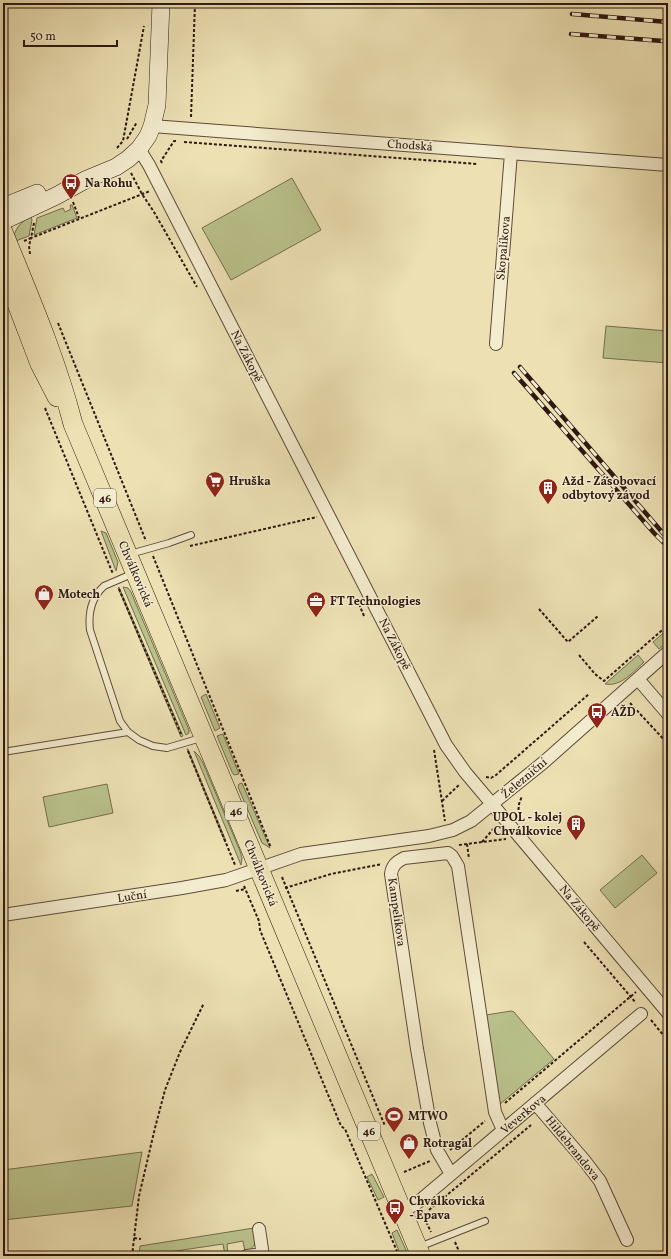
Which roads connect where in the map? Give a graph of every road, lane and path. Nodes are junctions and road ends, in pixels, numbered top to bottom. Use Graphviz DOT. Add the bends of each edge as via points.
graph roads {
  1 [pos="161,3"];
  2 [pos="195,3"];
  3 [pos="145,22"];
  4 [pos="191,118"];
  5 [pos="152,126"];
  6 [pos="139,149"];
  7 [pos="114,152"];
  8 [pos="511,153"];
  9 [pos="478,164"];
  10 [pos="668,165"];
  11 [pos="165,168"];
  12 [pos="131,172"];
  13 [pos="87,179"];
  14 [pos="160,186"];
  15 [pos="142,194"];
  16 [pos="3,207"];
  17 [pos="35,218"];
  18 [pos="3,221"];
  19 [pos="3,232"];
  20 [pos="31,238"];
  21 [pos="20,243"];
  22 [pos="13,262"];
  23 [pos="199,291"];
  24 [pos="58,322"];
  25 [pos="496,344"];
  26 [pos="43,403"];
  27 [pos="327,512"];
  28 [pos="191,535"];
  29 [pos="190,546"];
  30 [pos="149,548"];
  31 [pos="160,553"];
  32 [pos="128,554"];
  33 [pos="136,572"];
  34 [pos="113,574"];
  35 [pos="119,588"];
  36 [pos="539,609"];
  37 [pos="598,616"];
  38 [pos="668,625"];
  39 [pos="668,652"];
  40 [pos="579,655"];
  41 [pos="638,679"];
  42 [pos="589,694"];
  43 [pos="631,702"];
  44 [pos="668,714"];
  45 [pos="128,732"];
  46 [pos="182,736"];
  47 [pos="205,737"];
  48 [pos="668,744"];
  49 [pos="434,748"];
  50 [pos="188,750"];
  51 [pos="3,752"];
  52 [pos="482,776"];
  53 [pos="463,781"];
  54 [pos="442,801"];
  55 [pos="493,804"];
  56 [pos="445,824"];
  57 [pos="513,838"];
  58 [pos="454,846"];
  59 [pos="271,848"];
  60 [pos="385,864"];
  61 [pos="237,868"];
  62 [pos="259,869"];
  63 [pos="282,877"];
  64 [pos="242,882"];
  65 [pos="286,887"];
  66 [pos="3,915"];
  67 [pos="584,942"];
  68 [pos="640,989"];
  69 [pos="630,997"];
  70 [pos="204,1002"];
  71 [pos="642,1012"];
  72 [pos="668,1013"];
  73 [pos="668,1041"];
  74 [pos="535,1103"];
  75 [pos="503,1105"];
  76 [pos="544,1113"];
  77 [pos="487,1119"];
  78 [pos="386,1128"];
  79 [pos="503,1130"];
  80 [pos="448,1154"];
  81 [pos="436,1158"];
  82 [pos="451,1174"];
  83 [pos="406,1178"];
  84 [pos="402,1211"];
  85 [pos="484,1221"];
  86 [pos="259,1229"];
  87 [pos="452,1234"];
  88 [pos="134,1238"];
  89 [pos="141,1239"];
  90 [pos="627,1240"];
  91 [pos="424,1248"];
  92 [pos="263,1255"];
  93 [pos="132,1256"];
  94 [pos="247,1256"];
  95 [pos="399,1256"];
  96 [pos="461,1256"];
  1 -- 5 [label="street" via="159,91"];
  2 -- 4 [label="path"];
  3 -- 7 [label="path" via="123,140"];
  5 -- 6 [label="street"];
  5 -- 8 [label="street, Chodská"];
  6 -- 13 [label="street" via="122,164"];
  6 -- 14 [label="street, Na Zákopě"];
  8 -- 10 [label="street, Chodská"];
  8 -- 25 [label="street, Skopalíkova"];
  9 -- 11 [label="path" via="174,141 161,161"];
  12 -- 15 [label="path"];
  13 -- 16 [label="street" via="51,188"];
  13 -- 18 [label="street"];
  14 -- 15 [label="path"];
  14 -- 27 [label="street, Na Zákopě"];
  15 -- 20 [label="path"];
  15 -- 23 [label="path"];
  17 -- 20 [label="path"];
  19 -- 22 [label="main road, Chválkovická"];
  20 -- 21 [label="path"];
  20 -- 22 [label="path" via="29,246"];
  22 -- 32 [label="main road, Chválkovická / 46" via="48,341 64,387 73,424"];
  24 -- 30 [label="path"];
  26 -- 34 [label="path"];
  27 -- 29 [label="path" via="316,517"];
  27 -- 55 [label="street, Na Zákopě" via="446,745"];
  28 -- 30 [label="lane"];
  30 -- 32 [label="lane"];
  31 -- 59 [label="path" via="152,555"];
  32 -- 33 [label="main road, Chválkovická / 46"];
  33 -- 45 [label="lane" via="104,586 93,600 89,619 90,630 120,721"];
  33 -- 47 [label="main road, Chválkovická / 46"];
  35 -- 46 [label="path"];
  36 -- 37 [label="path" via="568,642"];
  38 -- 40 [label="path" via="604,681"];
  39 -- 41 [label="street, Železniční"];
  41 -- 44 [label="street"];
  41 -- 55 [label="street, Železniční"];
  42 -- 52 [label="path" via="496,775 489,778"];
  43 -- 48 [label="path"];
  45 -- 47 [label="lane" via="153,746 167,748"];
  45 -- 51 [label="lane"];
  47 -- 62 [label="main road, Chválkovická / 46"];
  49 -- 54 [label="path"];
  50 -- 61 [label="path"];
  53 -- 54 [label="path"];
  54 -- 56 [label="path"];
  55 -- 62 [label="street, Železniční" via="466,824 446,833 301,854"];
  55 -- 72 [label="street, Na Zákopě"];
  57 -- 58 [label="path"];
  60 -- 65 [label="path" via="331,874"];
  62 -- 66 [label="street, Luční" via="226,880 182,888"];
  62 -- 84 [label="main road, Chválkovická / 46"];
  63 -- 65 [label="path"];
  64 -- 95 [label="path" via="341,1126 345,1129"];
  65 -- 78 [label="path"];
  67 -- 69 [label="path"];
  68 -- 69 [label="path"];
  69 -- 71 [label="path"];
  69 -- 75 [label="path"];
  70 -- 88 [label="path" via="165,1090 139,1196"];
  71 -- 73 [label="path"];
  71 -- 74 [label="street, Veverkova"];
  74 -- 76 [label="street, Hildebrandova"];
  74 -- 79 [label="street, Veverkova"];
  76 -- 90 [label="street, Hildebrandova" via="600,1180"];
  76 -- 91 [label="path" via="423,1214"];
  77 -- 80 [label="path"];
  79 -- 82 [label="street, Veverkova"];
  79 -- 82 [label="street, Kampelíkova" via="495,1112 458,866 448,853 404,858 394,866 391,874 398,924 430,1123 437,1150"];
  81 -- 83 [label="path" via="404,1172"];
  82 -- 84 [label="street, Veverkova" via="417,1203"];
  84 -- 91 [label="main road, Chválkovická / 46"];
  85 -- 87 [label="lane"];
  86 -- 92 [label="street"];
  87 -- 91 [label="lane"];
  87 -- 96 [label="path"];
  88 -- 89 [label="path"];
  88 -- 93 [label="path"];
  92 -- 94 [label="street"];
}
